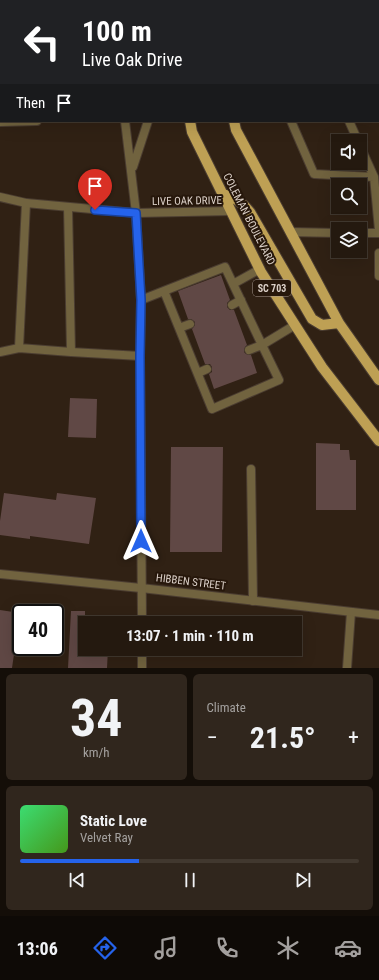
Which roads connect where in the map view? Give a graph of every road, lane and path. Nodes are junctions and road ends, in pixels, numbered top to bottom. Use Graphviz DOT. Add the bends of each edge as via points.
graph roads {
  1 [pos="125,122"];
  2 [pos="148,122"];
  3 [pos="190,122"];
  4 [pos="234,122"];
  5 [pos="291,122"];
  6 [pos="348,122"];
  7 [pos="354,134"];
  8 [pos="367,162"];
  9 [pos="132,170"];
  10 [pos="374,177"];
  11 [pos="222,194"];
  12 [pos="0,197"];
  13 [pos="26,203"];
  14 [pos="68,207"];
  15 [pos="231,211"];
  16 [pos="136,213"];
  17 [pos="379,230"];
  18 [pos="290,232"];
  19 [pos="331,233"];
  20 [pos="367,233"];
  21 [pos="379,233"];
  22 [pos="379,253"];
  23 [pos="260,269"];
  24 [pos="379,276"];
  25 [pos="234,284"];
  26 [pos="164,291"];
  27 [pos="141,300"];
  28 [pos="241,300"];
  29 [pos="232,305"];
  30 [pos="339,323"];
  31 [pos="190,324"];
  32 [pos="295,325"];
  33 [pos="179,328"];
  34 [pos="262,345"];
  35 [pos="19,348"];
  36 [pos="249,350"];
  37 [pos="0,352"];
  38 [pos="71,352"];
  39 [pos="140,356"];
  40 [pos="207,369"];
  41 [pos="198,373"];
  42 [pos="379,380"];
  43 [pos="379,441"];
  44 [pos="251,469"];
  45 [pos="0,574"];
  46 [pos="142,588"];
  47 [pos="253,601"];
  48 [pos="351,612"];
  49 [pos="379,615"];
  50 [pos="142,616"];
  51 [pos="142,656"];
  52 [pos="142,668"];
  53 [pos="347,668"];
  1 -- 9 [label="street"];
  2 -- 9 [label="street"];
  3 -- 11 [label="main road, COLEMAN BOULEVARD / SC 703" via="192,132"];
  4 -- 18 [label="main road" via="236,130"];
  5 -- 10 [label="street" via="314,174"];
  6 -- 7 [label="street"];
  8 -- 10 [label="street"];
  9 -- 16 [label="street"];
  10 -- 17 [label="street"];
  11 -- 15 [label="main road, COLEMAN BOULEVARD / SC 703"];
  11 -- 30 [label="main road" via="237,199 250,212 312,319 322,325"];
  12 -- 13 [label="street, LIVE OAK DRIVE"];
  13 -- 14 [label="street, LIVE OAK DRIVE"];
  13 -- 35 [label="street"];
  14 -- 16 [label="street, LIVE OAK DRIVE"];
  14 -- 38 [label="street"];
  15 -- 16 [label="street, LIVE OAK DRIVE"];
  15 -- 23 [label="main road, COLEMAN BOULEVARD / SC 703"];
  16 -- 27 [label="street"];
  18 -- 19 [label="street"];
  18 -- 30 [label="main road"];
  20 -- 21 [label="street"];
  22 -- 24 [label="street"];
  23 -- 25 [label="street"];
  23 -- 32 [label="main road, COLEMAN BOULEVARD / SC 703"];
  25 -- 26 [label="street" via="225,268"];
  25 -- 28 [label="street"];
  26 -- 27 [label="street"];
  26 -- 33 [label="street"];
  27 -- 39 [label="street"];
  28 -- 29 [label="street"];
  28 -- 34 [label="street"];
  30 -- 42 [label="main road"];
  31 -- 33 [label="street"];
  32 -- 34 [label="street"];
  32 -- 43 [label="main road, COLEMAN BOULEVARD / SC 703" via="322,367"];
  33 -- 41 [label="street"];
  34 -- 36 [label="street"];
  34 -- 41 [label="street" via="279,380 212,409"];
  35 -- 37 [label="street"];
  35 -- 38 [label="street"];
  38 -- 39 [label="street"];
  39 -- 46 [label="street"];
  40 -- 41 [label="street"];
  44 -- 47 [label="street"];
  45 -- 46 [label="street, HIBBEN STREET"];
  46 -- 47 [label="street, HIBBEN STREET"];
  46 -- 50 [label="street"];
  47 -- 48 [label="street, HIBBEN STREET"];
  48 -- 49 [label="street, HIBBEN STREET"];
  48 -- 53 [label="street"];
  51 -- 52 [label="street"];
}
